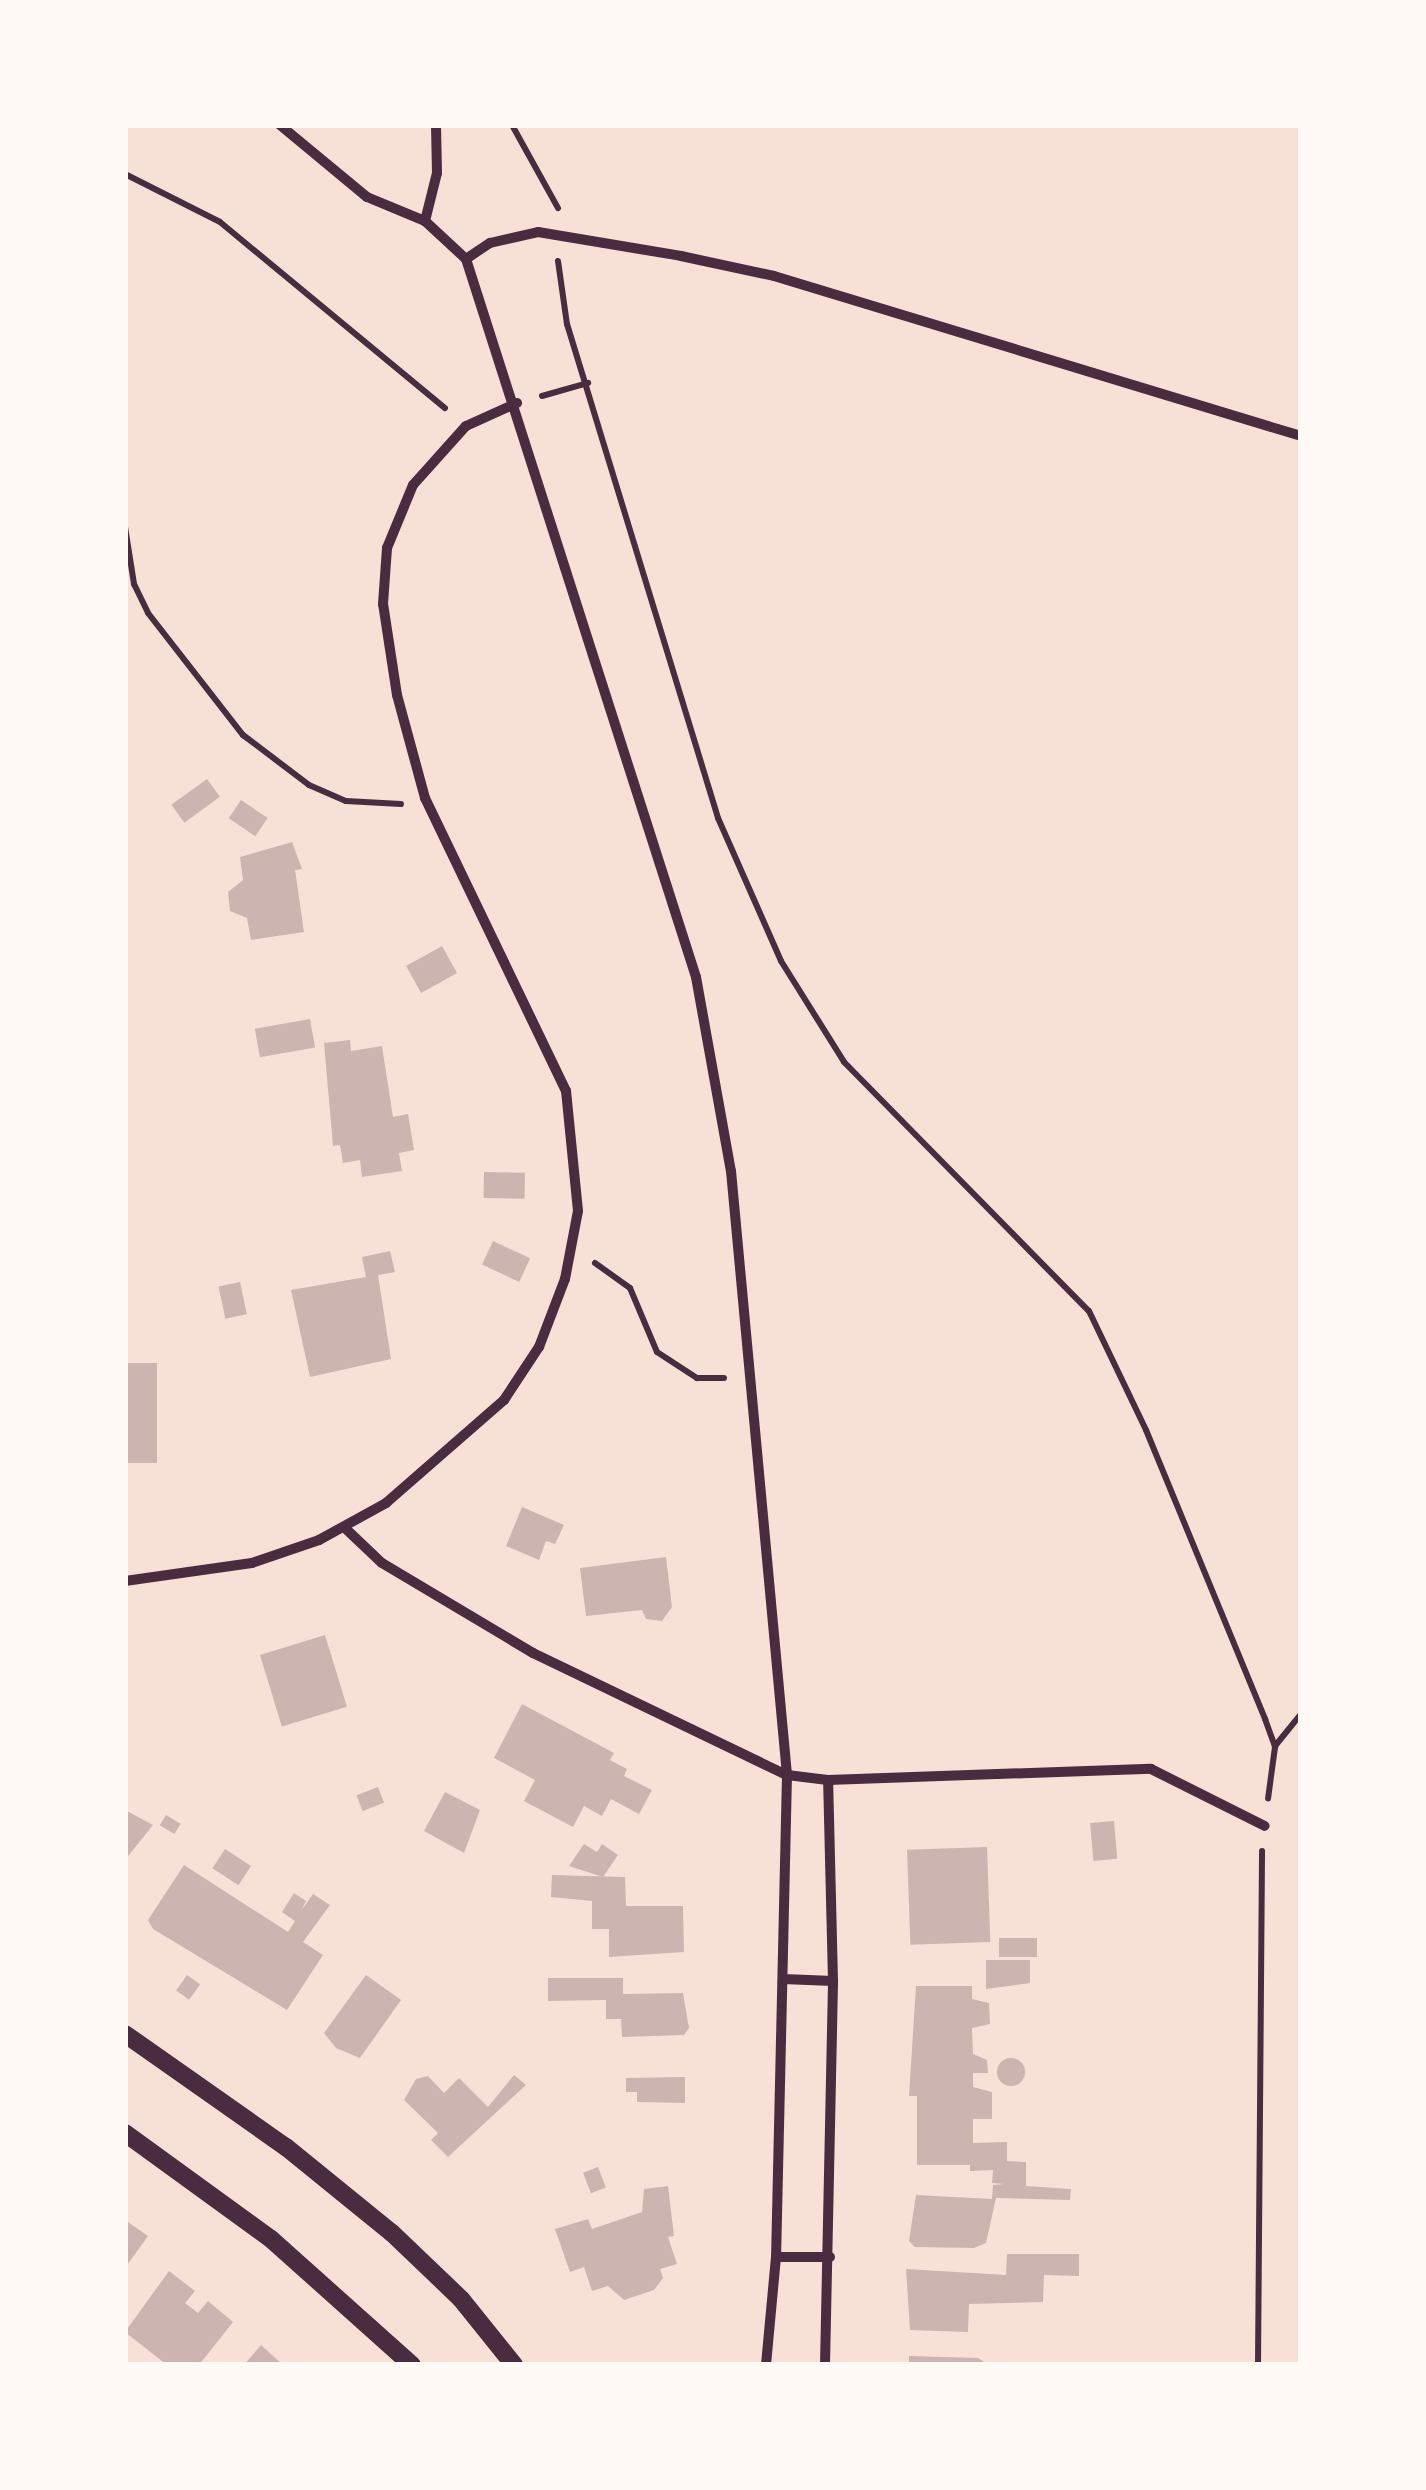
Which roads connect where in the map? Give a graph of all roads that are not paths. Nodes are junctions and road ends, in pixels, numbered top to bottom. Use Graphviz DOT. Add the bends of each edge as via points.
graph roads {
  1 [pos="280,125"];
  2 [pos="436,125"];
  3 [pos="426,221"];
  4 [pos="466,259"];
  5 [pos="516,403"];
  6 [pos="1301,436"];
  7 [pos="344,1527"];
  8 [pos="125,1581"];
  9 [pos="787,1775"];
  10 [pos="828,1780"];
  11 [pos="1265,1826"];
  12 [pos="783,1980"];
  13 [pos="833,1982"];
  14 [pos="125,2034"];
  15 [pos="125,2133"];
  16 [pos="776,2257"];
  17 [pos="830,2257"];
  18 [pos="412,2365"];
  19 [pos="514,2365"];
  20 [pos="766,2365"];
  21 [pos="824,2365"];
  1 -- 3 [label="street" via="367,196"];
  2 -- 3 [label="street" via="438,173"];
  3 -- 4 [label="street"];
  4 -- 5 [label="street"];
  4 -- 6 [label="street" via="517,234 558,232 774,276"];
  5 -- 7 [label="street" via="466,426 430,463 398,512 382,576 388,650 425,798 566,1091 578,1211 555,1308 504,1400 422,1476"];
  5 -- 9 [label="street" via="696,978 720,1089"];
  7 -- 8 [label="street" via="252,1563"];
  7 -- 9 [label="street" via="382,1563 533,1652"];
  9 -- 10 [label="street"];
  9 -- 12 [label="street"];
  10 -- 11 [label="street" via="1151,1769"];
  10 -- 13 [label="street"];
  12 -- 13 [label="street"];
  12 -- 16 [label="street"];
  13 -- 17 [label="street"];
  14 -- 19 [label="street" via="286,2147 392,2233 461,2299"];
  15 -- 18 [label="street" via="271,2239"];
  16 -- 17 [label="street"];
  16 -- 20 [label="street"];
  17 -- 21 [label="street"];
}
